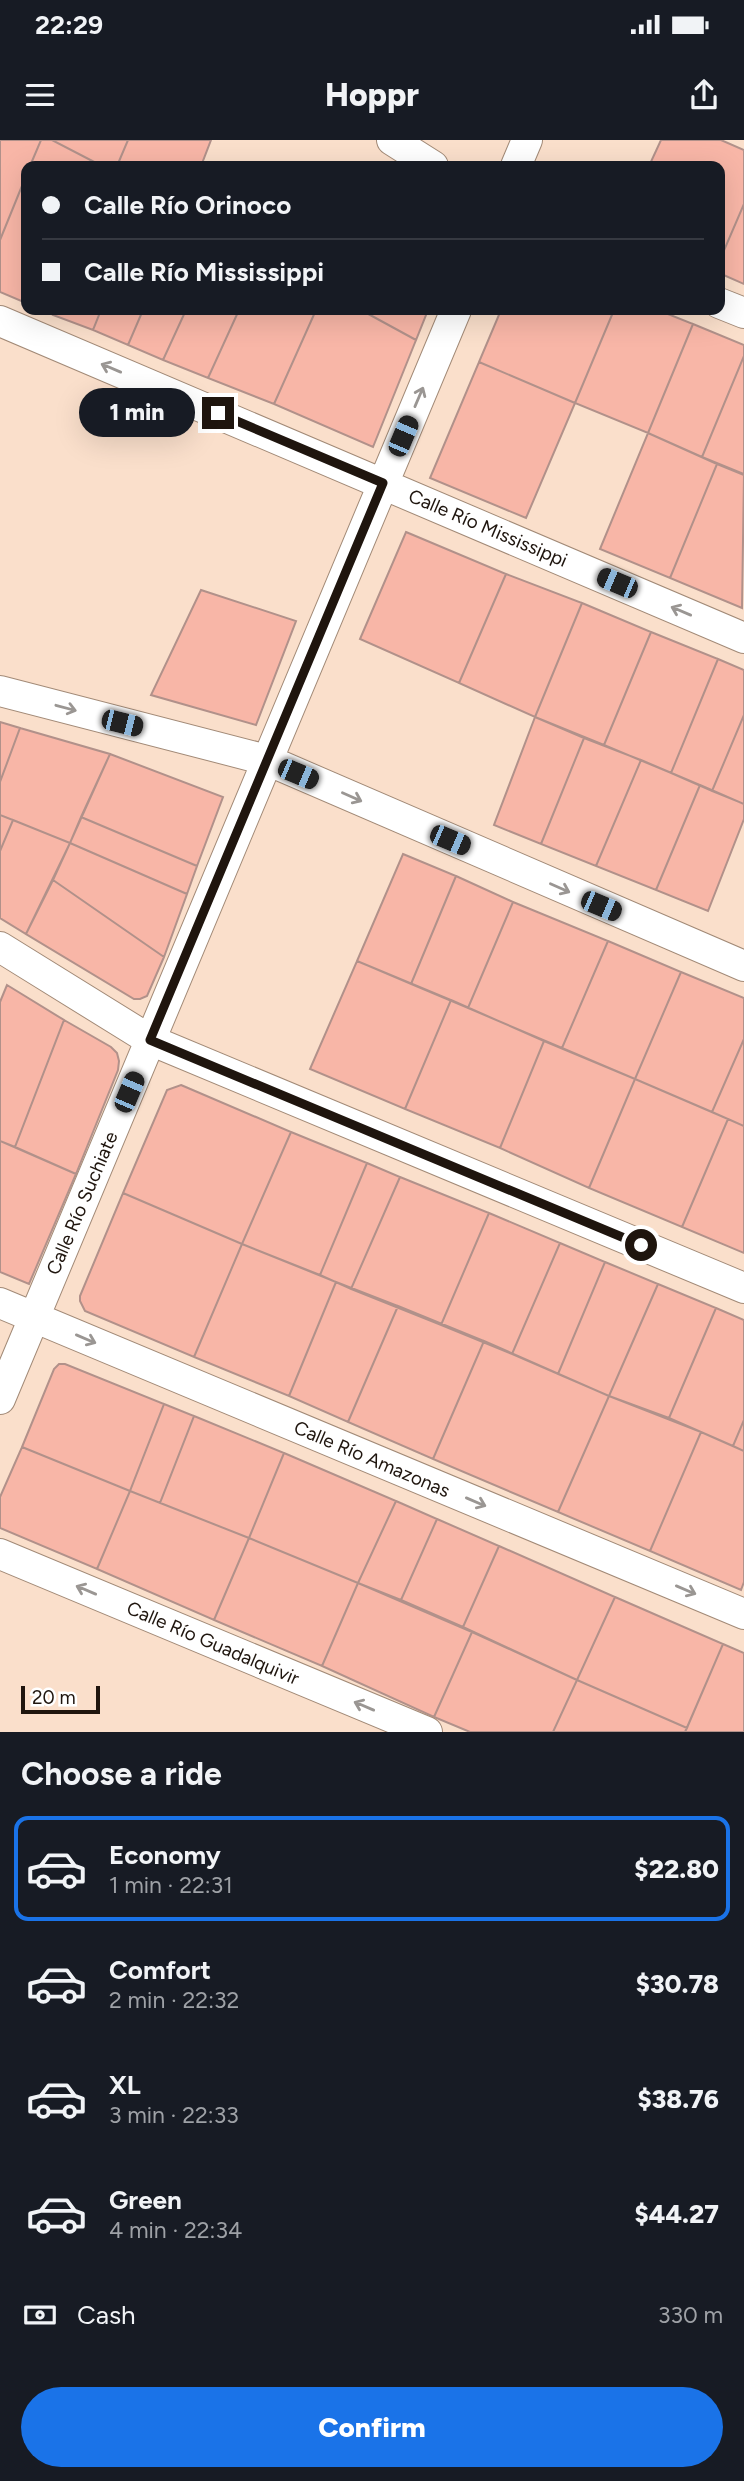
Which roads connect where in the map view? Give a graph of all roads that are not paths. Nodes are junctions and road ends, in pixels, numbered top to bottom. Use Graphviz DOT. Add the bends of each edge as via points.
graph roads {
  1 [pos="392,140"];
  2 [pos="527,140"];
  3 [pos="425,161"];
  4 [pos="518,161"];
  5 [pos="725,305"];
  6 [pos="744,313"];
  7 [pos="454,315"];
  8 [pos="0,321"];
  9 [pos="383,483"];
  10 [pos="744,638"];
  11 [pos="0,691"];
  12 [pos="267,760"];
  13 [pos="0,947"];
  14 [pos="744,966"];
  15 [pos="150,1040"];
  16 [pos="744,1288"];
  17 [pos="0,1303"];
  18 [pos="35,1318"];
  19 [pos="0,1399"];
  20 [pos="0,1554"];
  21 [pos="744,1614"];
  22 [pos="427,1732"];
  1 -- 3 [label="street"];
  2 -- 4 [label="street"];
  5 -- 6 [label="street"];
  9 -- 7 [label="street, Calle Río Suchiate, one-way"];
  9 -- 8 [label="street, Calle Río Mississippi, one-way"];
  10 -- 9 [label="street, Calle Río Mississippi, one-way"];
  9 -- 12 [label="street, Calle Río Suchiate"];
  11 -- 12 [label="street, one-way"];
  12 -- 14 [label="street, one-way"];
  12 -- 15 [label="street, Calle Río Suchiate"];
  13 -- 15 [label="street"];
  15 -- 16 [label="street"];
  15 -- 18 [label="street, Calle Río Suchiate"];
  17 -- 18 [label="street, Calle Río Amazonas"];
  18 -- 19 [label="street, Calle Río Suchiate"];
  18 -- 21 [label="street, Calle Río Amazonas, one-way"];
  22 -- 20 [label="street, Calle Río Guadalquivir, one-way"];
}
